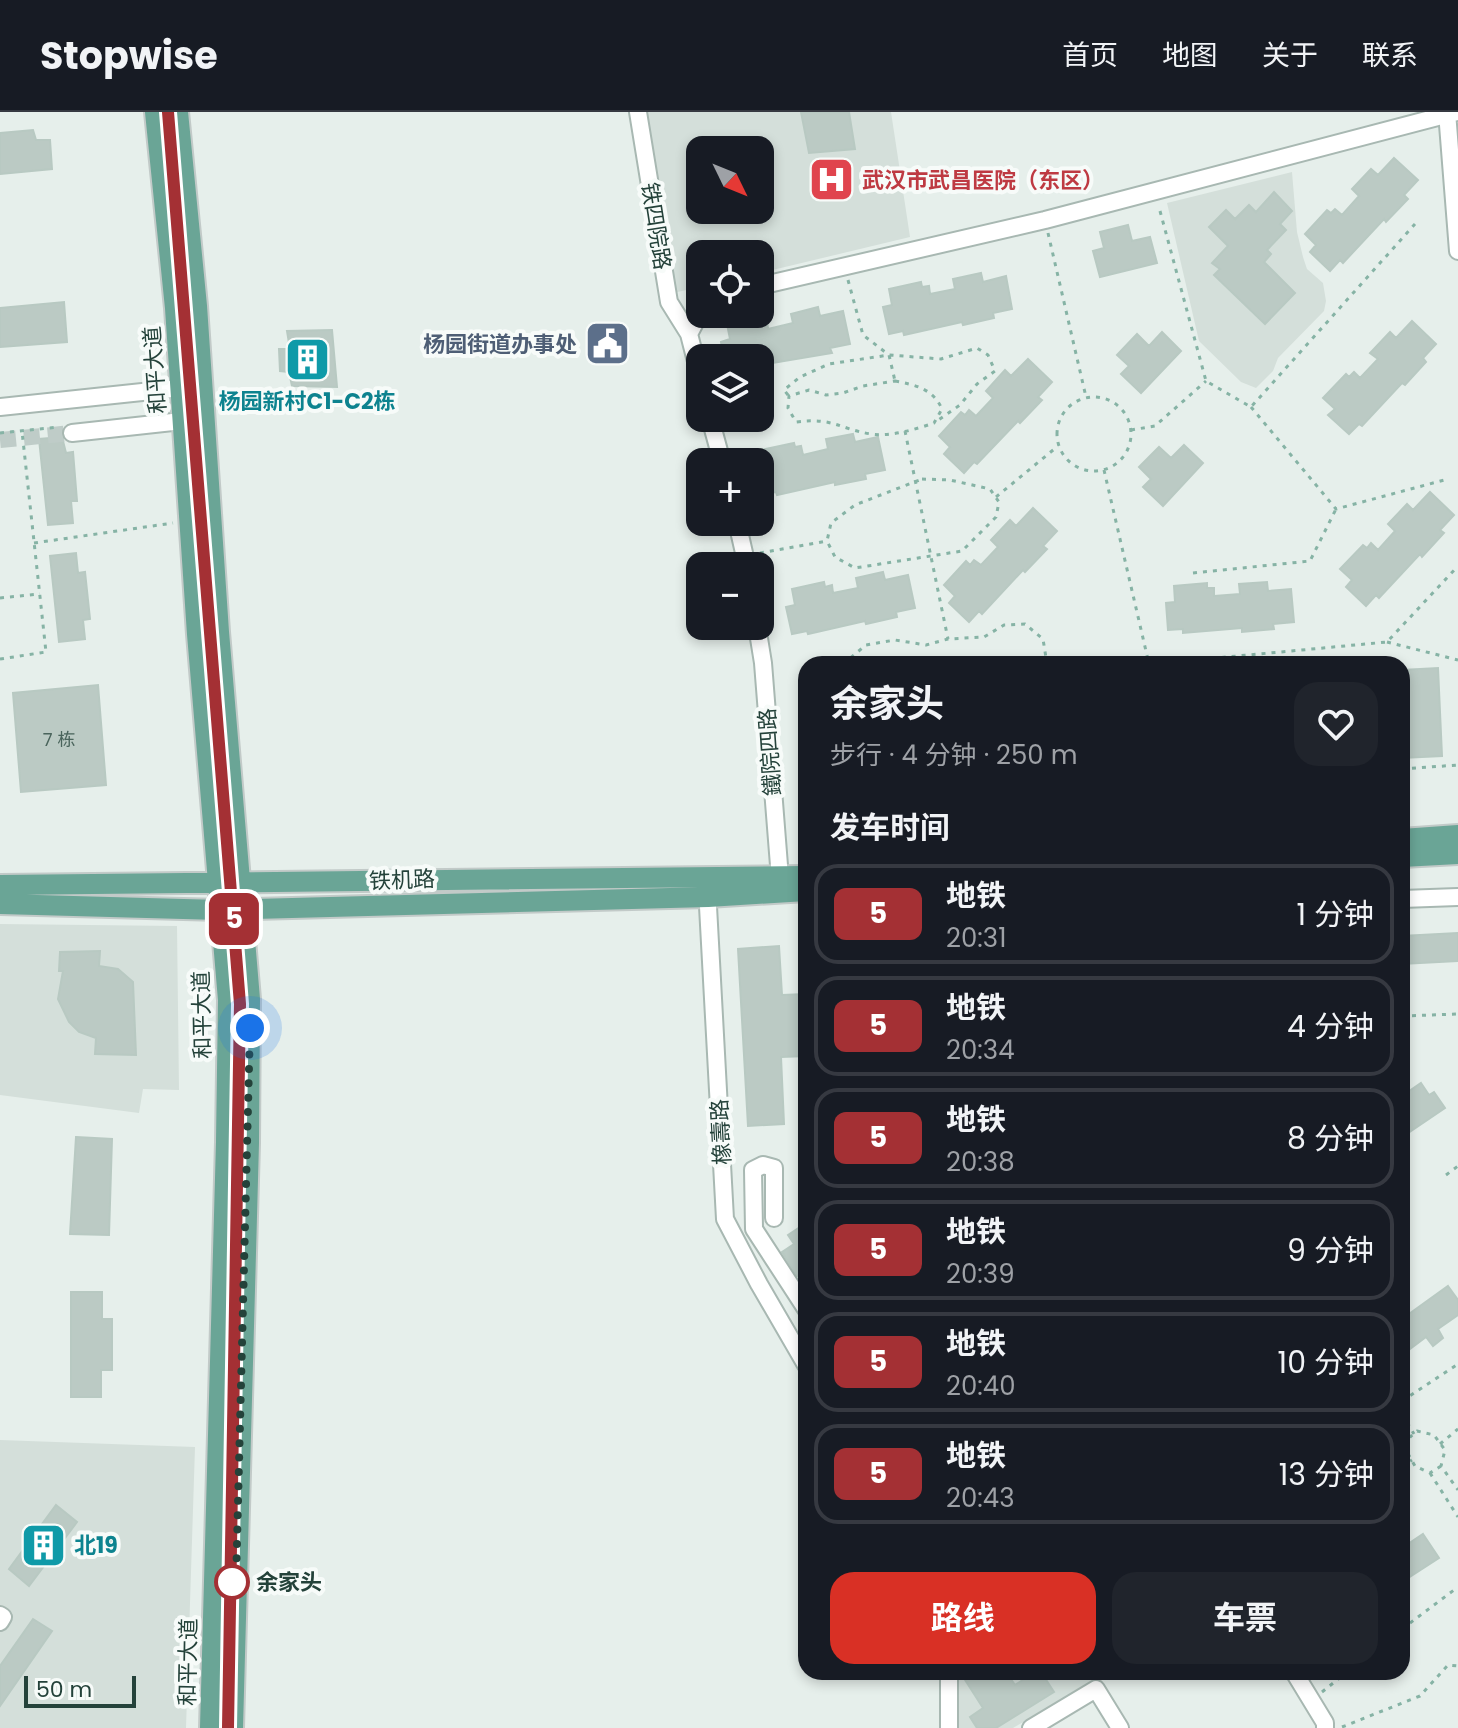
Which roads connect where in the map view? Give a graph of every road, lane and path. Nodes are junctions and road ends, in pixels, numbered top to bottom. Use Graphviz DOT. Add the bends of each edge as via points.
graph roads {
  1 [pos="155,112"];
  2 [pos="178,112"];
  3 [pos="638,112"];
  4 [pos="1450,113"];
  5 [pos="1160,211"];
  6 [pos="1045,220"];
  7 [pos="1415,224"];
  8 [pos="1458,251"];
  9 [pos="844,266"];
  10 [pos="774,283"];
  11 [pos="692,328"];
  12 [pos="689,334"];
  13 [pos="692,344"];
  14 [pos="889,355"];
  15 [pos="895,381"];
  16 [pos="1206,381"];
  17 [pos="180,388"];
  18 [pos="789,396"];
  19 [pos="1086,397"];
  20 [pos="0,407"];
  21 [pos="1251,407"];
  22 [pos="182,421"];
  23 [pos="934,423"];
  24 [pos="1131,430"];
  25 [pos="905,431"];
  26 [pos="0,433"];
  27 [pos="72,433"];
  28 [pos="1058,446"];
  29 [pos="1104,470"];
  30 [pos="1448,479"];
  31 [pos="916,481"];
  32 [pos="996,498"];
  33 [pos="1336,509"];
  34 [pos="189,521"];
  35 [pos="827,541"];
  36 [pos="34,543"];
  37 [pos="774,554"];
  38 [pos="930,556"];
  39 [pos="1458,566"];
  40 [pos="1193,573"];
  41 [pos="40,594"];
  42 [pos="0,598"];
  43 [pos="948,639"];
  44 [pos="759,640"];
  45 [pos="1387,642"];
  46 [pos="853,656"];
  47 [pos="1046,656"];
  48 [pos="1148,656"];
  49 [pos="1242,656"];
  50 [pos="0,659"];
  51 [pos="1458,660"];
  52 [pos="1458,765"];
  53 [pos="1410,768"];
  54 [pos="1458,835"];
  55 [pos="1410,838"];
  56 [pos="1458,854"];
  57 [pos="1410,857"];
  58 [pos="798,877"];
  59 [pos="780,878"];
  60 [pos="218,883"];
  61 [pos="240,883"];
  62 [pos="0,885"];
  63 [pos="707,888"];
  64 [pos="798,891"];
  65 [pos="1458,897"];
  66 [pos="1410,899"];
  67 [pos="0,904"];
  68 [pos="220,910"];
  69 [pos="242,910"];
  70 [pos="1458,1014"];
  71 [pos="1410,1016"];
  72 [pos="1458,1166"];
  73 [pos="1446,1175"];
  74 [pos="774,1218"];
  75 [pos="798,1297"];
  76 [pos="798,1351"];
  77 [pos="1458,1364"];
  78 [pos="1410,1396"];
  79 [pos="1410,1427"];
  80 [pos="1458,1429"];
  81 [pos="1414,1434"];
  82 [pos="1410,1437"];
  83 [pos="1440,1444"];
  84 [pos="1410,1457"];
  85 [pos="1412,1460"];
  86 [pos="1441,1466"];
  87 [pos="1430,1473"];
  88 [pos="1458,1490"];
  89 [pos="1458,1517"];
  90 [pos="1458,1587"];
  91 [pos="0,1615"];
  92 [pos="0,1622"];
  93 [pos="1410,1623"];
  94 [pos="1458,1666"];
  95 [pos="949,1680"];
  96 [pos="1299,1680"];
  97 [pos="1337,1680"];
  98 [pos="1311,1700"];
  99 [pos="210,1728"];
  100 [pos="233,1728"];
  101 [pos="949,1728"];
  102 [pos="1031,1728"];
  103 [pos="1120,1728"];
  104 [pos="1325,1728"];
  105 [pos="1340,1728"];
  1 -- 17 [label="main road, 和平大道"];
  2 -- 61 [label="main road, 和平大道"];
  3 -- 12 [label="street, 铁四院路" via="669,302"];
  4 -- 6 [label="street"];
  4 -- 8 [label="street"];
  5 -- 16 [label="path"];
  6 -- 9 [label="street"];
  6 -- 19 [label="path"];
  7 -- 21 [label="path"];
  9 -- 10 [label="street"];
  9 -- 14 [label="path" via="863,335"];
  11 -- 12 [label="street"];
  12 -- 13 [label="street"];
  14 -- 15 [label="path"];
  14 -- 18 [label="path" via="829,364 800,377 784,390"];
  14 -- 23 [label="path" via="941,359 977,348 988,355 995,371"];
  15 -- 18 [label="path" via="843,393 809,390"];
  15 -- 23 [label="path" via="917,385 936,397 942,409"];
  16 -- 21 [label="path"];
  16 -- 24 [label="path" via="1155,426"];
  17 -- 20 [label="street"];
  17 -- 22 [label="main road, 和平大道"];
  18 -- 25 [label="path" via="788,408 796,422 836,422 874,435"];
  19 -- 24 [label="path" via="1116,403"];
  19 -- 28 [label="path" via="1063,412"];
  21 -- 33 [label="path"];
  22 -- 27 [label="street"];
  22 -- 34 [label="main road, 和平大道"];
  23 -- 25 [label="path"];
  24 -- 29 [label="path" via="1124,457"];
  25 -- 31 [label="path"];
  26 -- 36 [label="path" via="22,431"];
  28 -- 29 [label="path" via="1081,470"];
  28 -- 32 [label="path"];
  29 -- 48 [label="path"];
  30 -- 33 [label="path"];
  31 -- 32 [label="path" via="950,480 990,489"];
  31 -- 35 [label="path" via="855,505 831,523"];
  31 -- 38 [label="path"];
  32 -- 38 [label="path" via="996,517 962,551"];
  33 -- 40 [label="path" via="1310,561"];
  34 -- 36 [label="path"];
  34 -- 60 [label="main road, 和平大道"];
  35 -- 37 [label="path"];
  35 -- 38 [label="path" via="835,557 855,568"];
  36 -- 41 [label="path"];
  38 -- 43 [label="path"];
  39 -- 45 [label="path"];
  41 -- 42 [label="path"];
  41 -- 50 [label="path" via="46,652"];
  43 -- 46 [label="path" via="926,645 895,640 866,645"];
  43 -- 47 [label="path" via="984,637 1004,625 1025,624 1043,639"];
  44 -- 59 [label="street, 鐵院四路"];
  45 -- 49 [label="path"];
  45 -- 51 [label="path"];
  52 -- 53 [label="path"];
  54 -- 55 [label="main road"];
  56 -- 57 [label="main road"];
  58 -- 59 [label="main road, 铁机路"];
  59 -- 63 [label="main road, 铁机路"];
  60 -- 61 [label="main road, 铁机路"];
  60 -- 62 [label="main road, 铁机路"];
  60 -- 68 [label="main road, 和平大道"];
  61 -- 63 [label="main road, 铁机路"];
  61 -- 69 [label="main road, 和平大道"];
  63 -- 64 [label="main road, 铁机路"];
  63 -- 69 [label="main road, 铁机路"];
  63 -- 76 [label="street, 橡壽路" via="725,1219"];
  65 -- 66 [label="street"];
  67 -- 68 [label="main road, 铁机路"];
  68 -- 69 [label="main road, 铁机路"];
  68 -- 99 [label="main road, 和平大道" via="228,1000 227,1111"];
  69 -- 100 [label="main road, 和平大道" via="250,999"];
  70 -- 71 [label="path"];
  72 -- 73 [label="path"];
  74 -- 75 [label="street" via="774,1168 763,1165 753,1170 754,1229"];
  77 -- 78 [label="path"];
  79 -- 81 [label="path"];
  80 -- 83 [label="path"];
  81 -- 82 [label="path"];
  81 -- 83 [label="path" via="1434,1435"];
  83 -- 86 [label="path" via="1445,1450"];
  84 -- 85 [label="path"];
  85 -- 87 [label="path"];
  86 -- 87 [label="path"];
  86 -- 88 [label="path"];
  87 -- 89 [label="path"];
  90 -- 93 [label="path"];
  91 -- 92 [label="street"];
  94 -- 105 [label="path" via="1448,1665 1420,1696"];
  95 -- 101 [label="street"];
  96 -- 98 [label="street"];
  97 -- 98 [label="path"];
  98 -- 104 [label="street"];
  102 -- 103 [label="street" via="1096,1689"];
}
